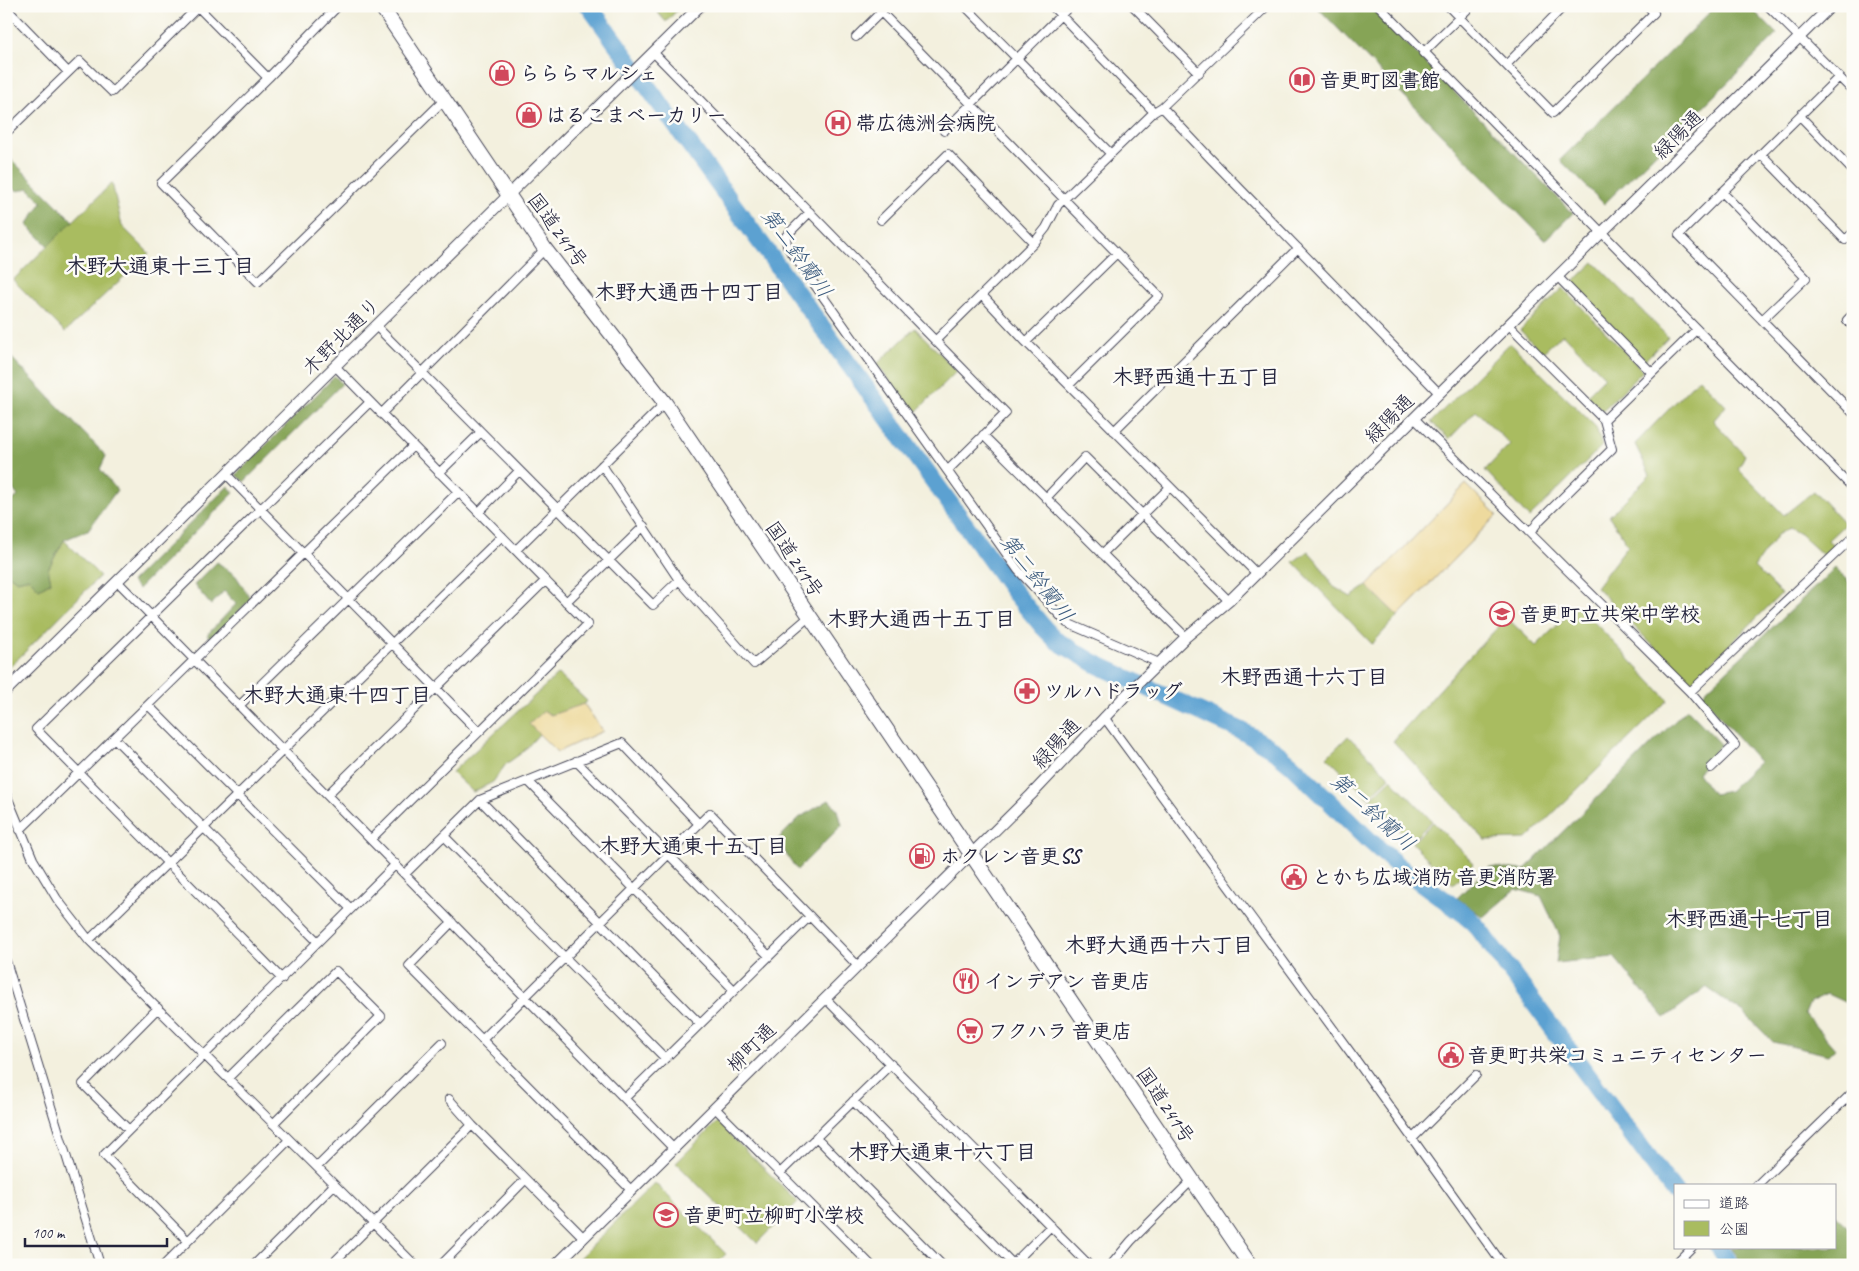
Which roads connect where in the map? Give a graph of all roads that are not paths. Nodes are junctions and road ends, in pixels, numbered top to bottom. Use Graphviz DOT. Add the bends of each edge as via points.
graph roads {
  1 [pos="338,6"];
  2 [pos="381,6"];
  3 [pos="700,6"];
  4 [pos="965,6"];
  5 [pos="1052,6"];
  6 [pos="1070,6"];
  7 [pos="1133,6"];
  8 [pos="1267,6"];
  9 [pos="1378,6"];
  10 [pos="1448,6"];
  11 [pos="1471,6"];
  12 [pos="1564,6"];
  13 [pos="1648,6"];
  14 [pos="1768,6"];
  15 [pos="1831,6"];
  16 [pos="6,8"];
  17 [pos="881,8"];
  18 [pos="1061,16"];
  19 [pos="1459,18"];
  20 [pos="856,37"];
  21 [pos="1799,38"];
  22 [pos="654,53"];
  23 [pos="1423,53"];
  24 [pos="1017,60"];
  25 [pos="1506,65"];
  26 [pos="68,72"];
  27 [pos="1199,73"];
  28 [pos="1839,77"];
  29 [pos="268,78"];
  30 [pos="1853,91"];
  31 [pos="444,100"];
  32 [pos="971,104"];
  33 [pos="1162,108"];
  34 [pos="1154,112"];
  35 [pos="1800,116"];
  36 [pos="944,131"];
  37 [pos="6,133"];
  38 [pos="1111,154"];
  39 [pos="1761,154"];
  40 [pos="1853,171"];
  41 [pos="1722,192"];
  42 [pos="509,194"];
  43 [pos="1064,199"];
  44 [pos="810,212"];
  45 [pos="881,220"];
  46 [pos="1853,233"];
  47 [pos="1602,234"];
  48 [pos="1034,243"];
  49 [pos="1298,248"];
  50 [pos="546,249"];
  51 [pos="1117,253"];
  52 [pos="1558,277"];
  53 [pos="982,295"];
  54 [pos="1853,314"];
  55 [pos="1762,320"];
  56 [pos="1509,325"];
  57 [pos="376,326"];
  58 [pos="1853,327"];
  59 [pos="1696,330"];
  60 [pos="936,340"];
  61 [pos="1026,342"];
  62 [pos="335,366"];
  63 [pos="421,372"];
  64 [pos="1652,373"];
  65 [pos="1069,385"];
  66 [pos="1439,393"];
  67 [pos="370,402"];
  68 [pos="665,403"];
  69 [pos="1853,413"];
  70 [pos="381,414"];
  71 [pos="1414,418"];
  72 [pos="1604,420"];
  73 [pos="1114,431"];
  74 [pos="480,432"];
  75 [pos="983,435"];
  76 [pos="413,446"];
  77 [pos="602,465"];
  78 [pos="948,470"];
  79 [pos="519,471"];
  80 [pos="440,473"];
  81 [pos="226,474"];
  82 [pos="1170,486"];
  83 [pos="1853,488"];
  84 [pos="458,492"];
  85 [pos="1046,498"];
  86 [pos="260,509"];
  87 [pos="557,509"];
  88 [pos="478,513"];
  89 [pos="1142,514"];
  90 [pos="644,526"];
  91 [pos="1530,533"];
  92 [pos="502,536"];
  93 [pos="1853,538"];
  94 [pos="516,550"];
  95 [pos="303,553"];
  96 [pos="1102,554"];
  97 [pos="608,561"];
  98 [pos="1256,573"];
  99 [pos="545,580"];
  100 [pos="679,580"];
  101 [pos="118,582"];
  102 [pos="349,599"];
  103 [pos="1229,601"];
  104 [pos="566,602"];
  105 [pos="810,616"];
  106 [pos="150,617"];
  107 [pos="1186,637"];
  108 [pos="392,644"];
  109 [pos="194,660"];
  110 [pos="1156,666"];
  111 [pos="436,688"];
  112 [pos="6,691"];
  113 [pos="1690,692"];
  114 [pos="148,705"];
  115 [pos="239,706"];
  116 [pos="1104,717"];
  117 [pos="479,732"];
  118 [pos="114,738"];
  119 [pos="283,750"];
  120 [pos="576,762"];
  121 [pos="1711,768"];
  122 [pos="79,773"];
  123 [pos="528,781"];
  124 [pos="6,794"];
  125 [pos="237,795"];
  126 [pos="327,795"];
  127 [pos="480,800"];
  128 [pos="699,824"];
  129 [pos="203,828"];
  130 [pos="20,830"];
  131 [pos="444,836"];
  132 [pos="371,839"];
  133 [pos="971,854"];
  134 [pos="668,855"];
  135 [pos="168,863"];
  136 [pos="396,864"];
  137 [pos="406,874"];
  138 [pos="634,889"];
  139 [pos="351,909"];
  140 [pos="810,916"];
  141 [pos="452,922"];
  142 [pos="601,922"];
  143 [pos="89,940"];
  144 [pos="318,942"];
  145 [pos="769,956"];
  146 [pos="565,958"];
  147 [pos="6,961"];
  148 [pos="858,965"];
  149 [pos="282,979"];
  150 [pos="734,990"];
  151 [pos="526,997"];
  152 [pos="825,998"];
  153 [pos="158,1008"];
  154 [pos="700,1024"];
  155 [pos="482,1040"];
  156 [pos="442,1043"];
  157 [pos="205,1056"];
  158 [pos="665,1058"];
  159 [pos="891,1064"];
  160 [pos="1476,1075"];
  161 [pos="228,1078"];
  162 [pos="1853,1092"];
  163 [pos="624,1098"];
  164 [pos="449,1099"];
  165 [pos="853,1101"];
  166 [pos="715,1108"];
  167 [pos="273,1124"];
  168 [pos="472,1125"];
  169 [pos="129,1130"];
  170 [pos="816,1137"];
  171 [pos="1412,1139"];
  172 [pos="289,1140"];
  173 [pos="673,1148"];
  174 [pos="317,1167"];
  175 [pos="780,1173"];
  176 [pos="525,1180"];
  177 [pos="1192,1180"];
  178 [pos="1758,1184"];
  179 [pos="334,1185"];
  180 [pos="631,1190"];
  181 [pos="372,1223"];
  182 [pos="1051,1226"];
  183 [pos="583,1238"];
  184 [pos="188,1241"];
  185 [pos="1691,1248"];
  186 [pos="1677,1262"];
  187 [pos="1012,1264"];
  188 [pos="100,1265"];
  189 [pos="164,1265"];
  190 [pos="254,1265"];
  191 [pos="331,1265"];
  192 [pos="415,1265"];
  193 [pos="441,1265"];
  194 [pos="556,1265"];
  195 [pos="871,1265"];
  196 [pos="942,1265"];
  197 [pos="1089,1265"];
  198 [pos="1111,1265"];
  199 [pos="1250,1265"];
  200 [pos="1503,1265"];
  1 -- 29 [label="street"];
  2 -- 31 [label="highway, 国道241号"];
  3 -- 22 [label="street, 木野北通り"];
  4 -- 24 [label="street"];
  5 -- 18 [label="street"];
  6 -- 18 [label="street"];
  7 -- 27 [label="street"];
  8 -- 27 [label="street"];
  9 -- 23 [label="street"];
  10 -- 19 [label="street"];
  11 -- 19 [label="street"];
  12 -- 25 [label="street"];
  13 -- 25 [label="street" via="1654,13 1554,113"];
  14 -- 21 [label="street"];
  15 -- 21 [label="street, 緑陽通"];
  16 -- 26 [label="street"];
  17 -- 20 [label="street"];
  17 -- 32 [label="street"];
  18 -- 24 [label="street"];
  18 -- 34 [label="street"];
  19 -- 23 [label="street"];
  19 -- 25 [label="street"];
  21 -- 28 [label="street"];
  21 -- 47 [label="street, 緑陽通"];
  22 -- 42 [label="street, 木野北通り"];
  22 -- 44 [label="street"];
  23 -- 47 [label="street"];
  24 -- 32 [label="street"];
  24 -- 38 [label="street"];
  26 -- 29 [label="street" via="80,61 112,92 198,7"];
  26 -- 37 [label="street"];
  27 -- 33 [label="street"];
  28 -- 30 [label="street"];
  28 -- 35 [label="street"];
  29 -- 31 [label="street" via="161,183 258,282"];
  31 -- 42 [label="highway, 国道241号"];
  32 -- 36 [label="street"];
  32 -- 43 [label="street"];
  33 -- 34 [label="street"];
  33 -- 49 [label="street"];
  34 -- 38 [label="street"];
  35 -- 39 [label="street"];
  35 -- 40 [label="street"];
  38 -- 43 [label="street"];
  39 -- 41 [label="street"];
  39 -- 46 [label="street" via="1845,240"];
  41 -- 55 [label="street" via="1679,235"];
  41 -- 55 [label="street" via="1806,278"];
  42 -- 50 [label="highway, 国道241号"];
  42 -- 57 [label="street, 木野北通り"];
  43 -- 48 [label="street"];
  43 -- 51 [label="street"];
  44 -- 60 [label="street"];
  44 -- 78 [label="street" via="786,236 787,246"];
  45 -- 48 [label="street" via="948,154"];
  47 -- 52 [label="street, 緑陽通"];
  47 -- 59 [label="street"];
  48 -- 53 [label="street"];
  49 -- 66 [label="street"];
  49 -- 73 [label="street"];
  50 -- 63 [label="street"];
  50 -- 68 [label="highway, 国道241号"];
  51 -- 61 [label="street"];
  51 -- 65 [label="street" via="1159,296"];
  52 -- 56 [label="street, 緑陽通"];
  52 -- 64 [label="street"];
  53 -- 60 [label="street"];
  53 -- 61 [label="street"];
  54 -- 58 [label="street" via="1847,320"];
  55 -- 69 [label="street"];
  56 -- 66 [label="street, 緑陽通"];
  56 -- 72 [label="street"];
  57 -- 62 [label="street, 木野北通り"];
  57 -- 63 [label="street"];
  59 -- 64 [label="street"];
  59 -- 83 [label="street"];
  60 -- 75 [label="street" via="1006,413"];
  61 -- 65 [label="street"];
  62 -- 67 [label="street"];
  62 -- 81 [label="street, 木野北通り"];
  63 -- 70 [label="street"];
  63 -- 74 [label="street"];
  64 -- 72 [label="street"];
  65 -- 73 [label="street"];
  66 -- 71 [label="street, 緑陽通"];
  67 -- 70 [label="street"];
  67 -- 86 [label="street"];
  68 -- 77 [label="street"];
  68 -- 105 [label="highway, 国道241号"];
  70 -- 76 [label="street"];
  71 -- 91 [label="street"];
  71 -- 98 [label="street, 緑陽通"];
  72 -- 91 [label="street" via="1612,449"];
  73 -- 82 [label="street"];
  74 -- 79 [label="street"];
  74 -- 80 [label="street"];
  75 -- 78 [label="street"];
  75 -- 85 [label="street"];
  76 -- 80 [label="street"];
  76 -- 95 [label="street"];
  77 -- 87 [label="street"];
  77 -- 90 [label="street"];
  78 -- 110 [label="street" via="1018,570 1067,622"];
  79 -- 87 [label="street"];
  79 -- 88 [label="street"];
  80 -- 84 [label="street"];
  81 -- 86 [label="street"];
  81 -- 101 [label="street, 木野北通り"];
  82 -- 89 [label="street"];
  82 -- 98 [label="street"];
  84 -- 88 [label="street"];
  84 -- 102 [label="street"];
  85 -- 89 [label="street" via="1085,457"];
  85 -- 96 [label="street"];
  86 -- 95 [label="street"];
  86 -- 106 [label="street"];
  87 -- 94 [label="street"];
  87 -- 97 [label="street"];
  88 -- 92 [label="street"];
  89 -- 96 [label="street"];
  89 -- 103 [label="street"];
  90 -- 97 [label="street"];
  90 -- 100 [label="street"];
  91 -- 113 [label="street"];
  92 -- 94 [label="street"];
  92 -- 108 [label="street"];
  93 -- 113 [label="street"];
  94 -- 99 [label="street"];
  95 -- 102 [label="street"];
  95 -- 109 [label="street"];
  96 -- 107 [label="street"];
  97 -- 100 [label="street" via="652,605"];
  97 -- 104 [label="street"];
  98 -- 103 [label="street, 緑陽通"];
  99 -- 104 [label="street"];
  99 -- 111 [label="street"];
  100 -- 105 [label="street" via="754,664"];
  101 -- 106 [label="street"];
  101 -- 112 [label="street, 木野北通り"];
  102 -- 108 [label="street"];
  102 -- 115 [label="street"];
  103 -- 107 [label="street, 緑陽通"];
  104 -- 117 [label="street" via="588,624"];
  105 -- 133 [label="highway, 国道241号"];
  106 -- 109 [label="street"];
  106 -- 122 [label="street" via="36,729"];
  107 -- 110 [label="street, 緑陽通"];
  108 -- 111 [label="street"];
  108 -- 119 [label="street"];
  109 -- 114 [label="street"];
  109 -- 115 [label="street"];
  110 -- 116 [label="street, 緑陽通"];
  111 -- 117 [label="street"];
  111 -- 126 [label="street"];
  113 -- 121 [label="street" via="1735,745"];
  114 -- 118 [label="street"];
  114 -- 125 [label="street"];
  115 -- 119 [label="street"];
  116 -- 133 [label="street, 緑陽通"];
  116 -- 171 [label="street"];
  117 -- 132 [label="street"];
  118 -- 122 [label="street"];
  118 -- 129 [label="street"];
  119 -- 125 [label="street"];
  119 -- 126 [label="street"];
  120 -- 123 [label="street"];
  120 -- 128 [label="street" via="622,743"];
  120 -- 134 [label="street"];
  122 -- 130 [label="street"];
  122 -- 135 [label="street"];
  123 -- 127 [label="street"];
  123 -- 138 [label="street"];
  124 -- 130 [label="street"];
  125 -- 129 [label="street"];
  125 -- 139 [label="street"];
  126 -- 132 [label="street"];
  127 -- 131 [label="street"];
  127 -- 142 [label="street"];
  128 -- 134 [label="street"];
  128 -- 140 [label="street" via="710,813"];
  129 -- 135 [label="street"];
  129 -- 144 [label="street"];
  130 -- 143 [label="street" via="32,859"];
  131 -- 137 [label="street"];
  131 -- 146 [label="street"];
  132 -- 136 [label="street"];
  133 -- 148 [label="street, 柳町通"];
  133 -- 177 [label="highway, 国道241号"];
  134 -- 138 [label="street"];
  134 -- 145 [label="street"];
  135 -- 143 [label="street"];
  135 -- 149 [label="street"];
  136 -- 137 [label="street"];
  136 -- 139 [label="street"];
  137 -- 141 [label="street"];
  138 -- 142 [label="street"];
  138 -- 150 [label="street"];
  139 -- 144 [label="street"];
  140 -- 145 [label="street"];
  140 -- 148 [label="street"];
  141 -- 151 [label="street"];
  141 -- 155 [label="street" via="409,966"];
  142 -- 146 [label="street"];
  142 -- 154 [label="street"];
  143 -- 153 [label="street"];
  144 -- 149 [label="street"];
  145 -- 150 [label="street"];
  146 -- 151 [label="street"];
  146 -- 158 [label="street"];
  147 -- 188 [label="street"];
  148 -- 152 [label="street, 柳町通"];
  149 -- 157 [label="street"];
  150 -- 154 [label="street"];
  151 -- 155 [label="street"];
  151 -- 163 [label="street"];
  152 -- 159 [label="street"];
  152 -- 166 [label="street, 柳町通"];
  153 -- 157 [label="street"];
  153 -- 169 [label="street" via="83,1084"];
  154 -- 158 [label="street"];
  155 -- 180 [label="street"];
  156 -- 174 [label="street"];
  157 -- 161 [label="street"];
  157 -- 169 [label="street"];
  158 -- 163 [label="street"];
  159 -- 165 [label="street"];
  159 -- 182 [label="street"];
  160 -- 171 [label="street"];
  161 -- 167 [label="street"];
  161 -- 167 [label="street" via="336,971 382,1016"];
  162 -- 178 [label="street"];
  163 -- 173 [label="street"];
  164 -- 168 [label="street"];
  165 -- 170 [label="street"];
  165 -- 187 [label="street"];
  166 -- 173 [label="street, 柳町通"];
  166 -- 175 [label="street"];
  167 -- 172 [label="street"];
  168 -- 176 [label="street"];
  168 -- 181 [label="street"];
  169 -- 184 [label="street" via="104,1155"];
  170 -- 175 [label="street"];
  170 -- 196 [label="street"];
  171 -- 200 [label="street"];
  172 -- 174 [label="street"];
  172 -- 184 [label="street"];
  173 -- 180 [label="street, 柳町通"];
  174 -- 179 [label="street"];
  175 -- 195 [label="street"];
  176 -- 183 [label="street"];
  176 -- 193 [label="street"];
  177 -- 198 [label="street"];
  177 -- 199 [label="highway, 国道241号"];
  179 -- 181 [label="street"];
  179 -- 190 [label="street"];
  180 -- 183 [label="street, 柳町通"];
  181 -- 191 [label="street"];
  181 -- 192 [label="street"];
  182 -- 187 [label="street"];
  182 -- 197 [label="street"];
  183 -- 194 [label="street, 柳町通"];
  184 -- 189 [label="street"];
  185 -- 186 [label="street"];
}
